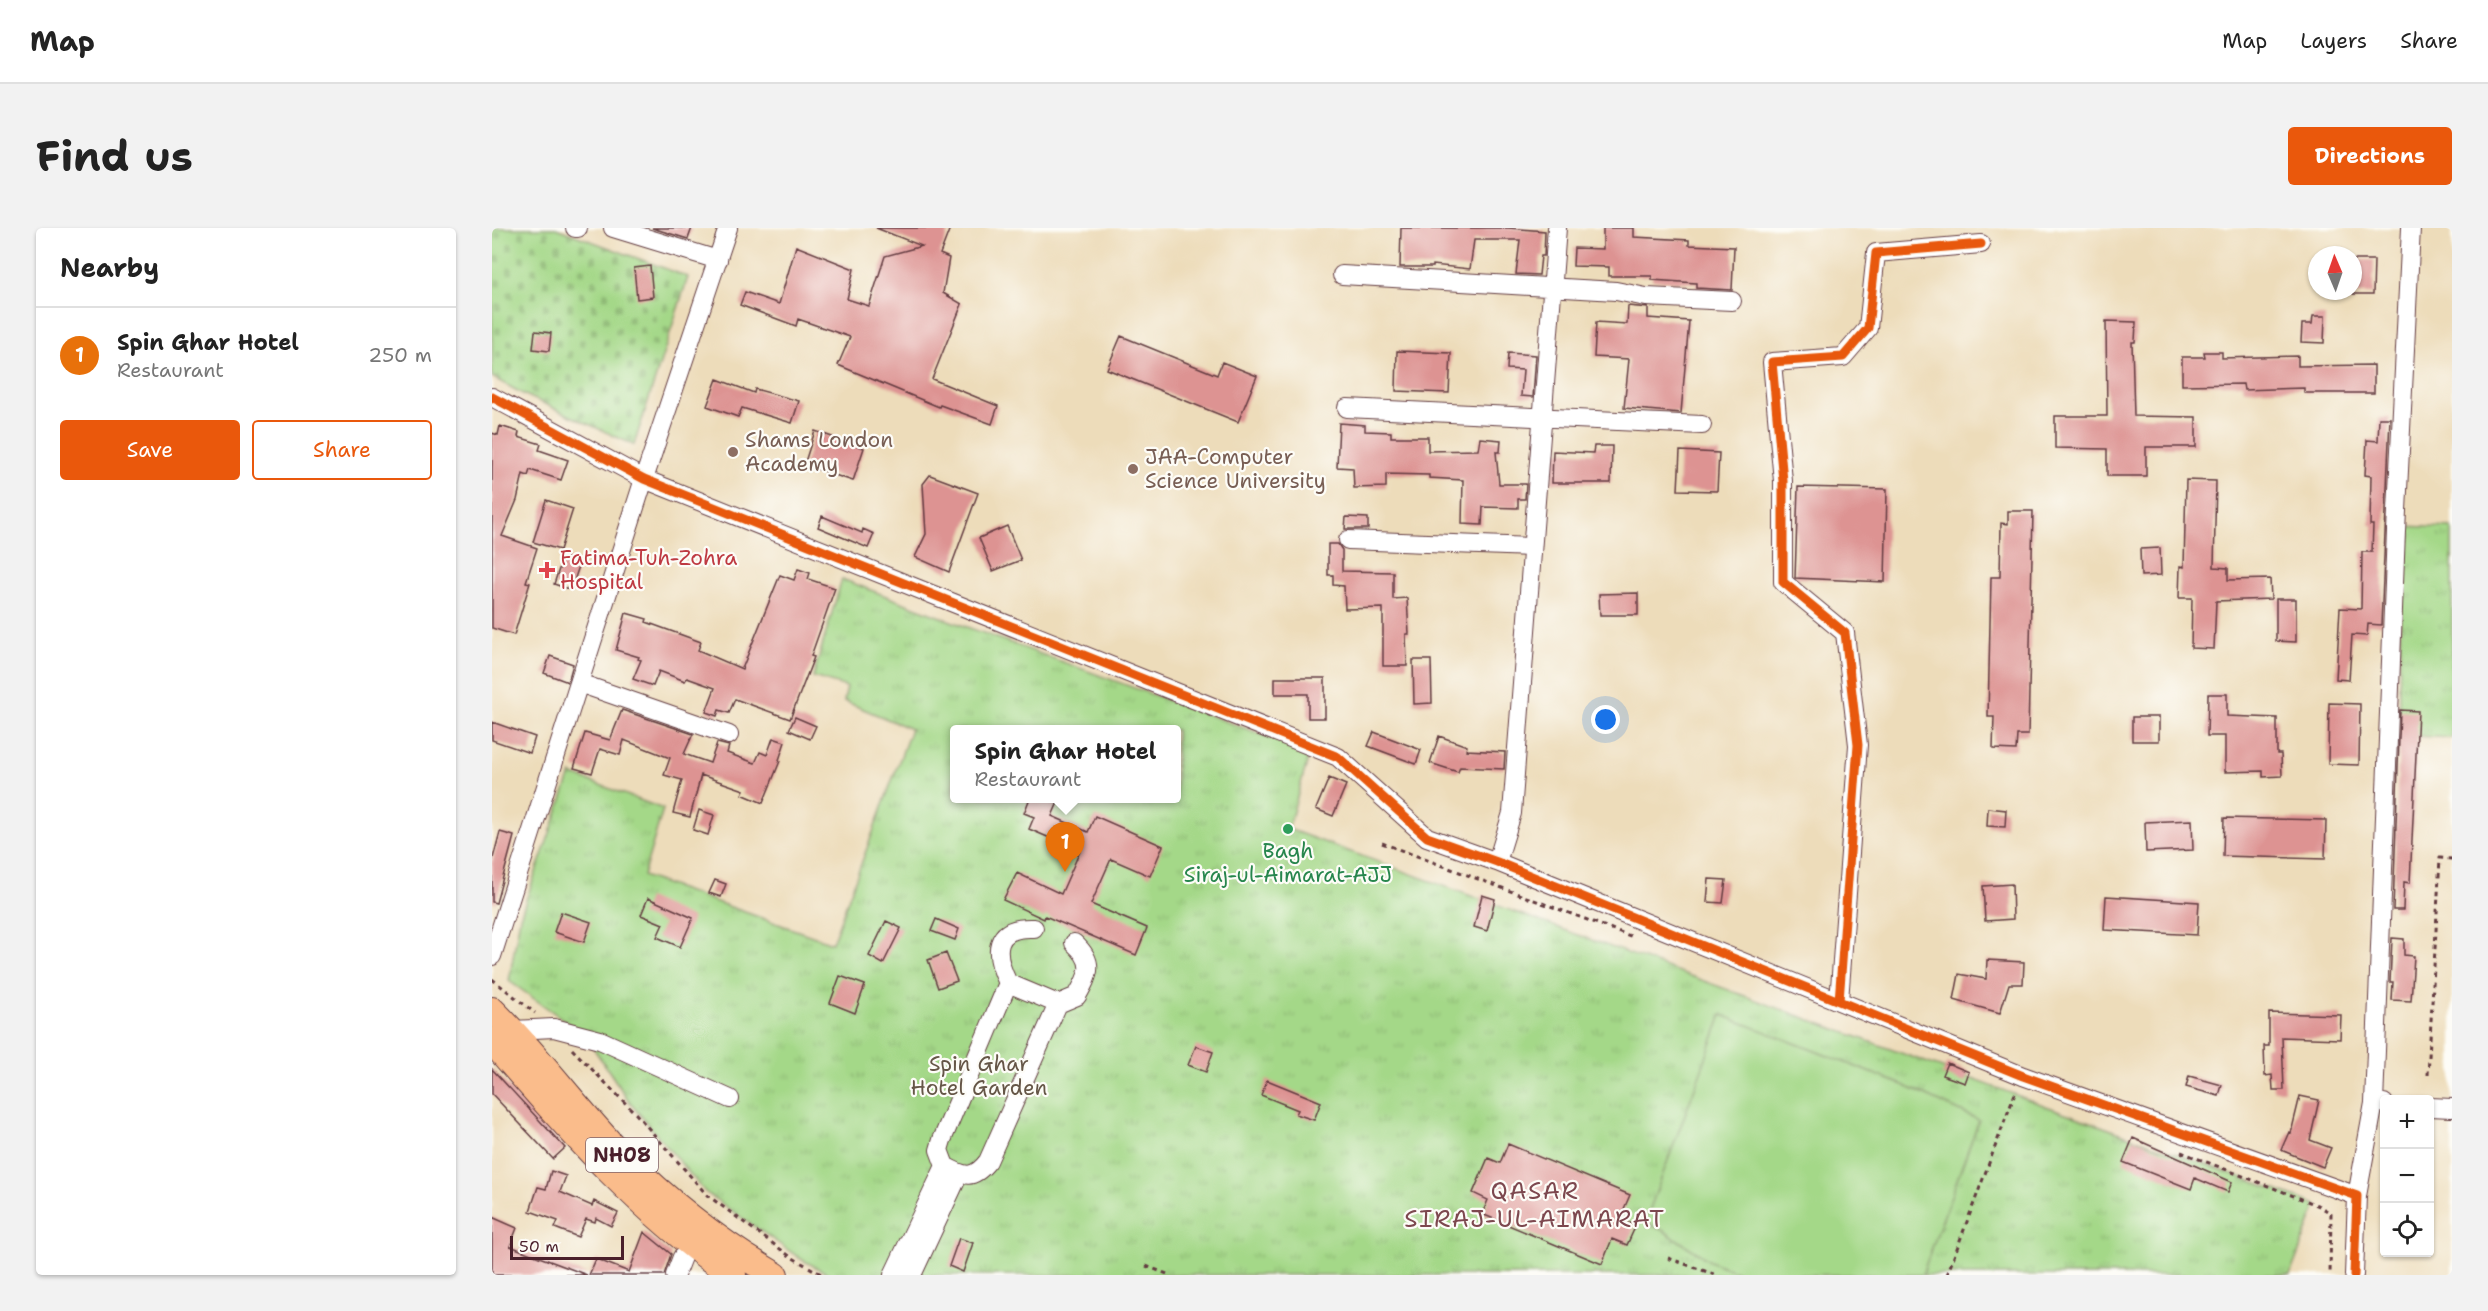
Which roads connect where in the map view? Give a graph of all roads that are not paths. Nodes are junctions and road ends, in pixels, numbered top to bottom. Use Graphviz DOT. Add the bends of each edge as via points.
graph roads {
  1 [pos="613,228"];
  2 [pos="728,228"];
  3 [pos="1557,228"];
  4 [pos="2411,228"];
  5 [pos="1981,244"];
  6 [pos="718,260"];
  7 [pos="1342,275"];
  8 [pos="1552,289"];
  9 [pos="1732,302"];
  10 [pos="492,397"];
  11 [pos="1347,408"];
  12 [pos="1543,419"];
  13 [pos="1702,425"];
  14 [pos="644,479"];
  15 [pos="1348,540"];
  16 [pos="1532,547"];
  17 [pos="579,683"];
  18 [pos="729,735"];
  19 [pos="1497,862"];
  20 [pos="1034,928"];
  21 [pos="1074,943"];
  22 [pos="492,956"];
  23 [pos="1008,983"];
  24 [pos="1839,1001"];
  25 [pos="1058,1004"];
  26 [pos="492,1010"];
  27 [pos="502,1036"];
  28 [pos="730,1099"];
  29 [pos="2379,1103"];
  30 [pos="2434,1107"];
  31 [pos="2452,1108"];
  32 [pos="952,1170"];
  33 [pos="2357,1196"];
  34 [pos="682,1257"];
  35 [pos="675,1275"];
  36 [pos="733,1275"];
  37 [pos="775,1275"];
  38 [pos="893,1275"];
  39 [pos="912,1275"];
  40 [pos="2354,1275"];
  1 -- 6 [label="street"];
  2 -- 6 [label="street"];
  3 -- 8 [label="street"];
  4 -- 29 [label="street" via="2396,531"];
  5 -- 24 [label="street" via="1876,253 1868,328 1843,357 1772,362 1783,481 1783,582 1845,633 1858,745"];
  6 -- 14 [label="street"];
  7 -- 8 [label="street"];
  8 -- 9 [label="street"];
  8 -- 12 [label="street"];
  10 -- 14 [label="street"];
  11 -- 12 [label="street"];
  12 -- 13 [label="street"];
  12 -- 16 [label="street"];
  14 -- 17 [label="street"];
  14 -- 19 [label="street" via="1338,758 1427,837"];
  15 -- 16 [label="street"];
  16 -- 19 [label="street" via="1512,813"];
  17 -- 18 [label="street"];
  17 -- 22 [label="street"];
  19 -- 24 [label="street"];
  20 -- 23 [label="street" via="1018,927 1005,935 998,947 998,965"];
  21 -- 25 [label="street" via="1087,954 1089,969 1077,996"];
  23 -- 25 [label="street"];
  23 -- 32 [label="street" via="939,1150"];
  24 -- 33 [label="street" via="2023,1076"];
  25 -- 32 [label="street" via="988,1161 979,1172 970,1175"];
  26 -- 27 [label="highway, NH08"];
  27 -- 28 [label="street" via="554,1028 600,1040"];
  27 -- 36 [label="highway, NH08" via="609,1172 665,1223"];
  27 -- 37 [label="highway, NH08" via="679,1207 739,1254"];
  29 -- 33 [label="street"];
  30 -- 31 [label="street"];
  32 -- 38 [label="street"];
  32 -- 39 [label="street"];
  33 -- 40 [label="street"];
  34 -- 35 [label="street"];
}
